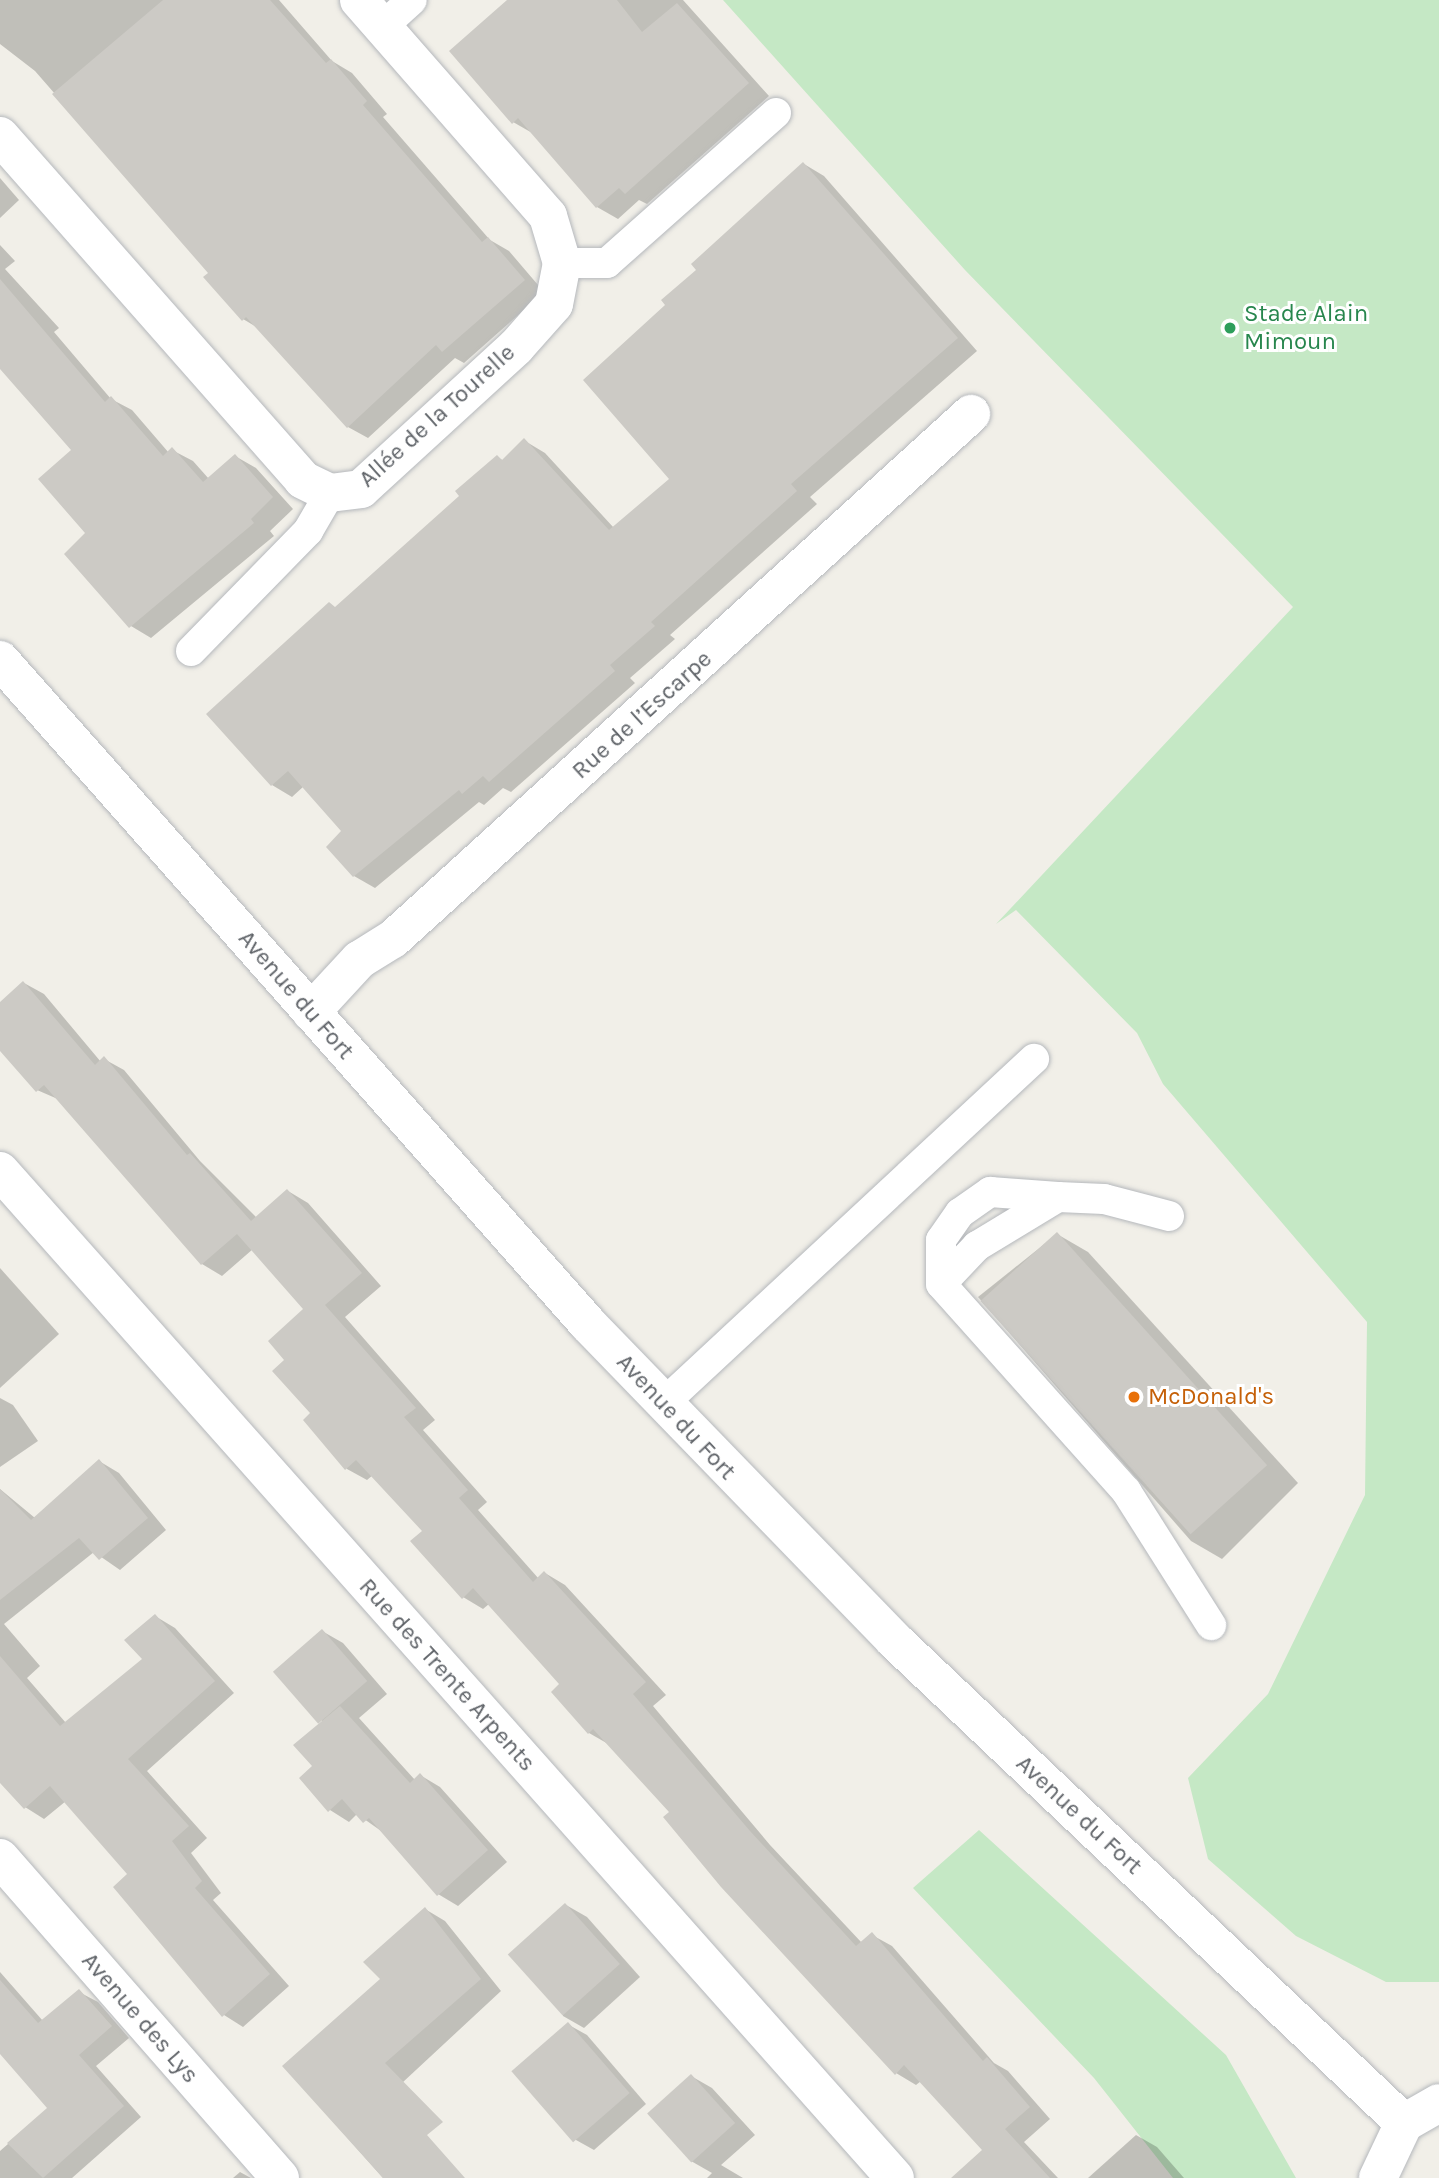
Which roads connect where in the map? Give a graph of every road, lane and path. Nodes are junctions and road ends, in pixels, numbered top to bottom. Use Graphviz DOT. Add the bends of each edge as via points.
graph roads {
  1 [pos="412,0"];
  2 [pos="370,14"];
  3 [pos="776,113"];
  4 [pos="0,136"];
  5 [pos="562,263"];
  6 [pos="971,414"];
  7 [pos="330,494"];
  8 [pos="191,651"];
  9 [pos="0,660"];
  10 [pos="311,1012"];
  11 [pos="1034,1059"];
  12 [pos="0,1171"];
  13 [pos="1058,1197"];
  14 [pos="1169,1216"];
  15 [pos="941,1284"];
  16 [pos="664,1402"];
  17 [pos="1211,1625"];
  18 [pos="0,1858"];
  19 [pos="1439,2103"];
  20 [pos="1404,2123"];
  21 [pos="280,2178"];
  22 [pos="895,2178"];
  23 [pos="1378,2178"];
  1 -- 2 [label="lane"];
  2 -- 5 [label="street, Allée de la Tourelle" via="548,216"];
  3 -- 5 [label="lane" via="607,263"];
  4 -- 7 [label="street, Allée de la Tourelle" via="303,480"];
  5 -- 7 [label="street, Allée de la Tourelle" via="554,304 516,347 361,489"];
  6 -- 10 [label="street, Rue de l’Escarpe" via="393,939 359,960"];
  7 -- 8 [label="lane" via="308,531"];
  9 -- 10 [label="street, Avenue du Fort"];
  10 -- 16 [label="street, Avenue du Fort" via="587,1324"];
  11 -- 16 [label="lane"];
  12 -- 22 [label="street, Rue des Trente Arpents"];
  13 -- 14 [label="lane" via="1104,1199"];
  13 -- 15 [label="lane" via="977,1247"];
  13 -- 15 [label="lane" via="990,1192 960,1213 941,1240"];
  15 -- 17 [label="lane" via="1126,1491"];
  16 -- 20 [label="street, Avenue du Fort" via="894,1640"];
  18 -- 21 [label="street, Avenue des Lys"];
  19 -- 20 [label="street"];
  20 -- 23 [label="street"];
}
